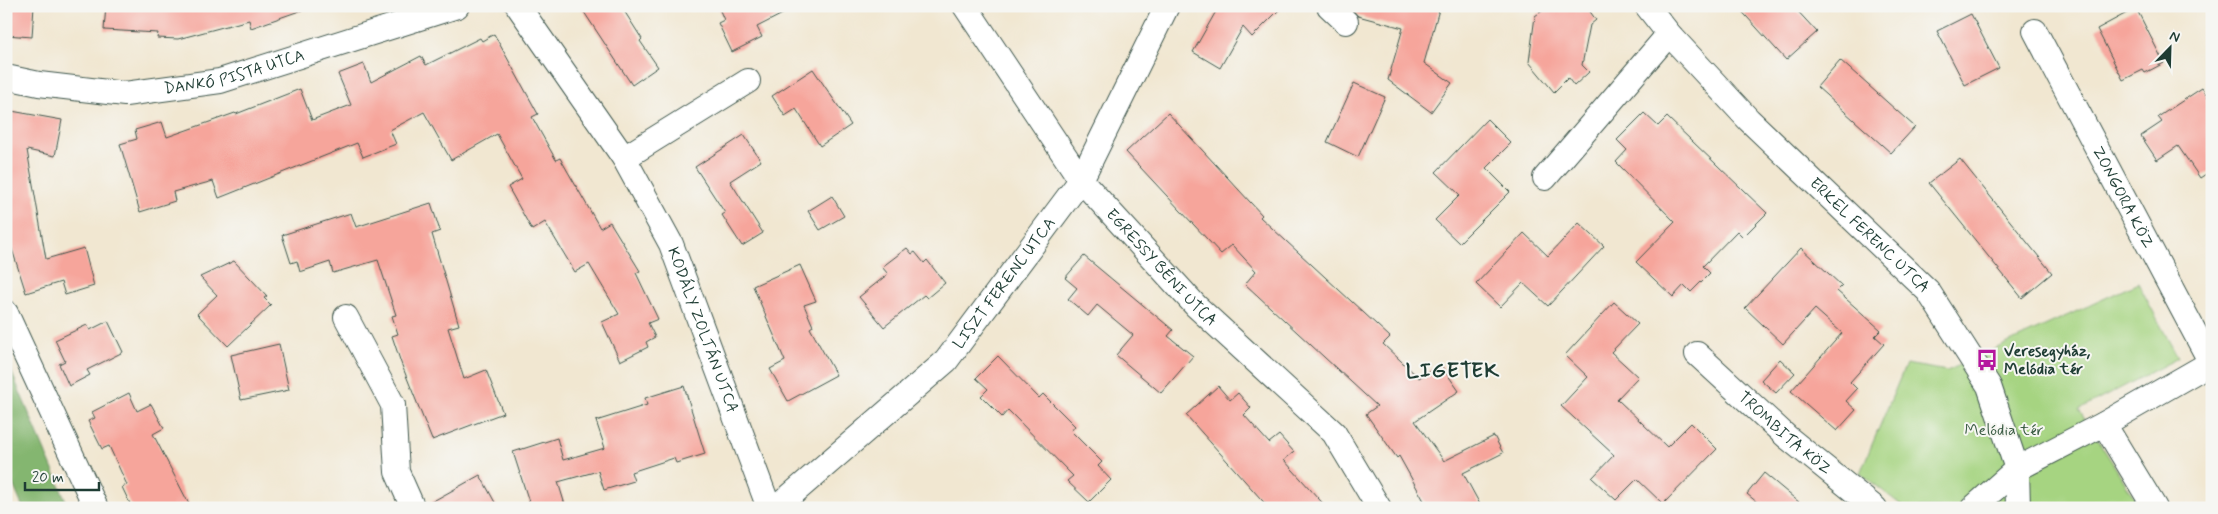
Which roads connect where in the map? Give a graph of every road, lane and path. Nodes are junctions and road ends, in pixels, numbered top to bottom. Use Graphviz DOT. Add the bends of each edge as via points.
graph roads {
  1 [pos="457,6"];
  2 [pos="518,6"];
  3 [pos="965,6"];
  4 [pos="1167,6"];
  5 [pos="1329,6"];
  6 [pos="1646,6"];
  7 [pos="1346,22"];
  8 [pos="2035,31"];
  9 [pos="1669,34"];
  10 [pos="6,77"];
  11 [pos="748,80"];
  12 [pos="624,158"];
  13 [pos="1545,178"];
  14 [pos="1082,180"];
  15 [pos="6,313"];
  16 [pos="346,317"];
  17 [pos="1697,354"];
  18 [pos="2211,362"];
  19 [pos="2104,424"];
  20 [pos="2017,469"];
  21 [pos="96,508"];
  22 [pos="413,508"];
  23 [pos="769,508"];
  24 [pos="776,508"];
  25 [pos="1379,508"];
  26 [pos="1875,508"];
  27 [pos="1973,508"];
  28 [pos="2018,508"];
  29 [pos="2155,508"];
  1 -- 10 [label="street, DANKÓ PISTA UTCA" via="220,81 125,94"];
  2 -- 12 [label="street, KODÁLY ZOLTÁN UTCA"];
  3 -- 14 [label="street, EGRESSY BÉNI UTCA"];
  4 -- 14 [label="street, LISZT FERENC UTCA"];
  5 -- 7 [label="street"];
  6 -- 9 [label="street, ERKEL FERENC UTCA"];
  8 -- 18 [label="street, ZONGORA KÖZ"];
  9 -- 13 [label="street"];
  9 -- 20 [label="street, ERKEL FERENC UTCA" via="1749,120 1928,291 1988,386"];
  11 -- 12 [label="street"];
  12 -- 23 [label="street, KODÁLY ZOLTÁN UTCA" via="671,244"];
  14 -- 24 [label="street, LISZT FERENC UTCA" via="946,362"];
  14 -- 25 [label="street, EGRESSY BÉNI UTCA" via="1196,306 1334,433"];
  15 -- 21 [label="street"];
  16 -- 22 [label="street" via="393,405 397,472"];
  17 -- 26 [label="street, TROMBITA KÖZ" via="1787,438"];
  18 -- 19 [label="street"];
  19 -- 20 [label="street"];
  19 -- 29 [label="street"];
  20 -- 27 [label="street"];
  20 -- 28 [label="street, ERKEL FERENC UTCA"];
}
